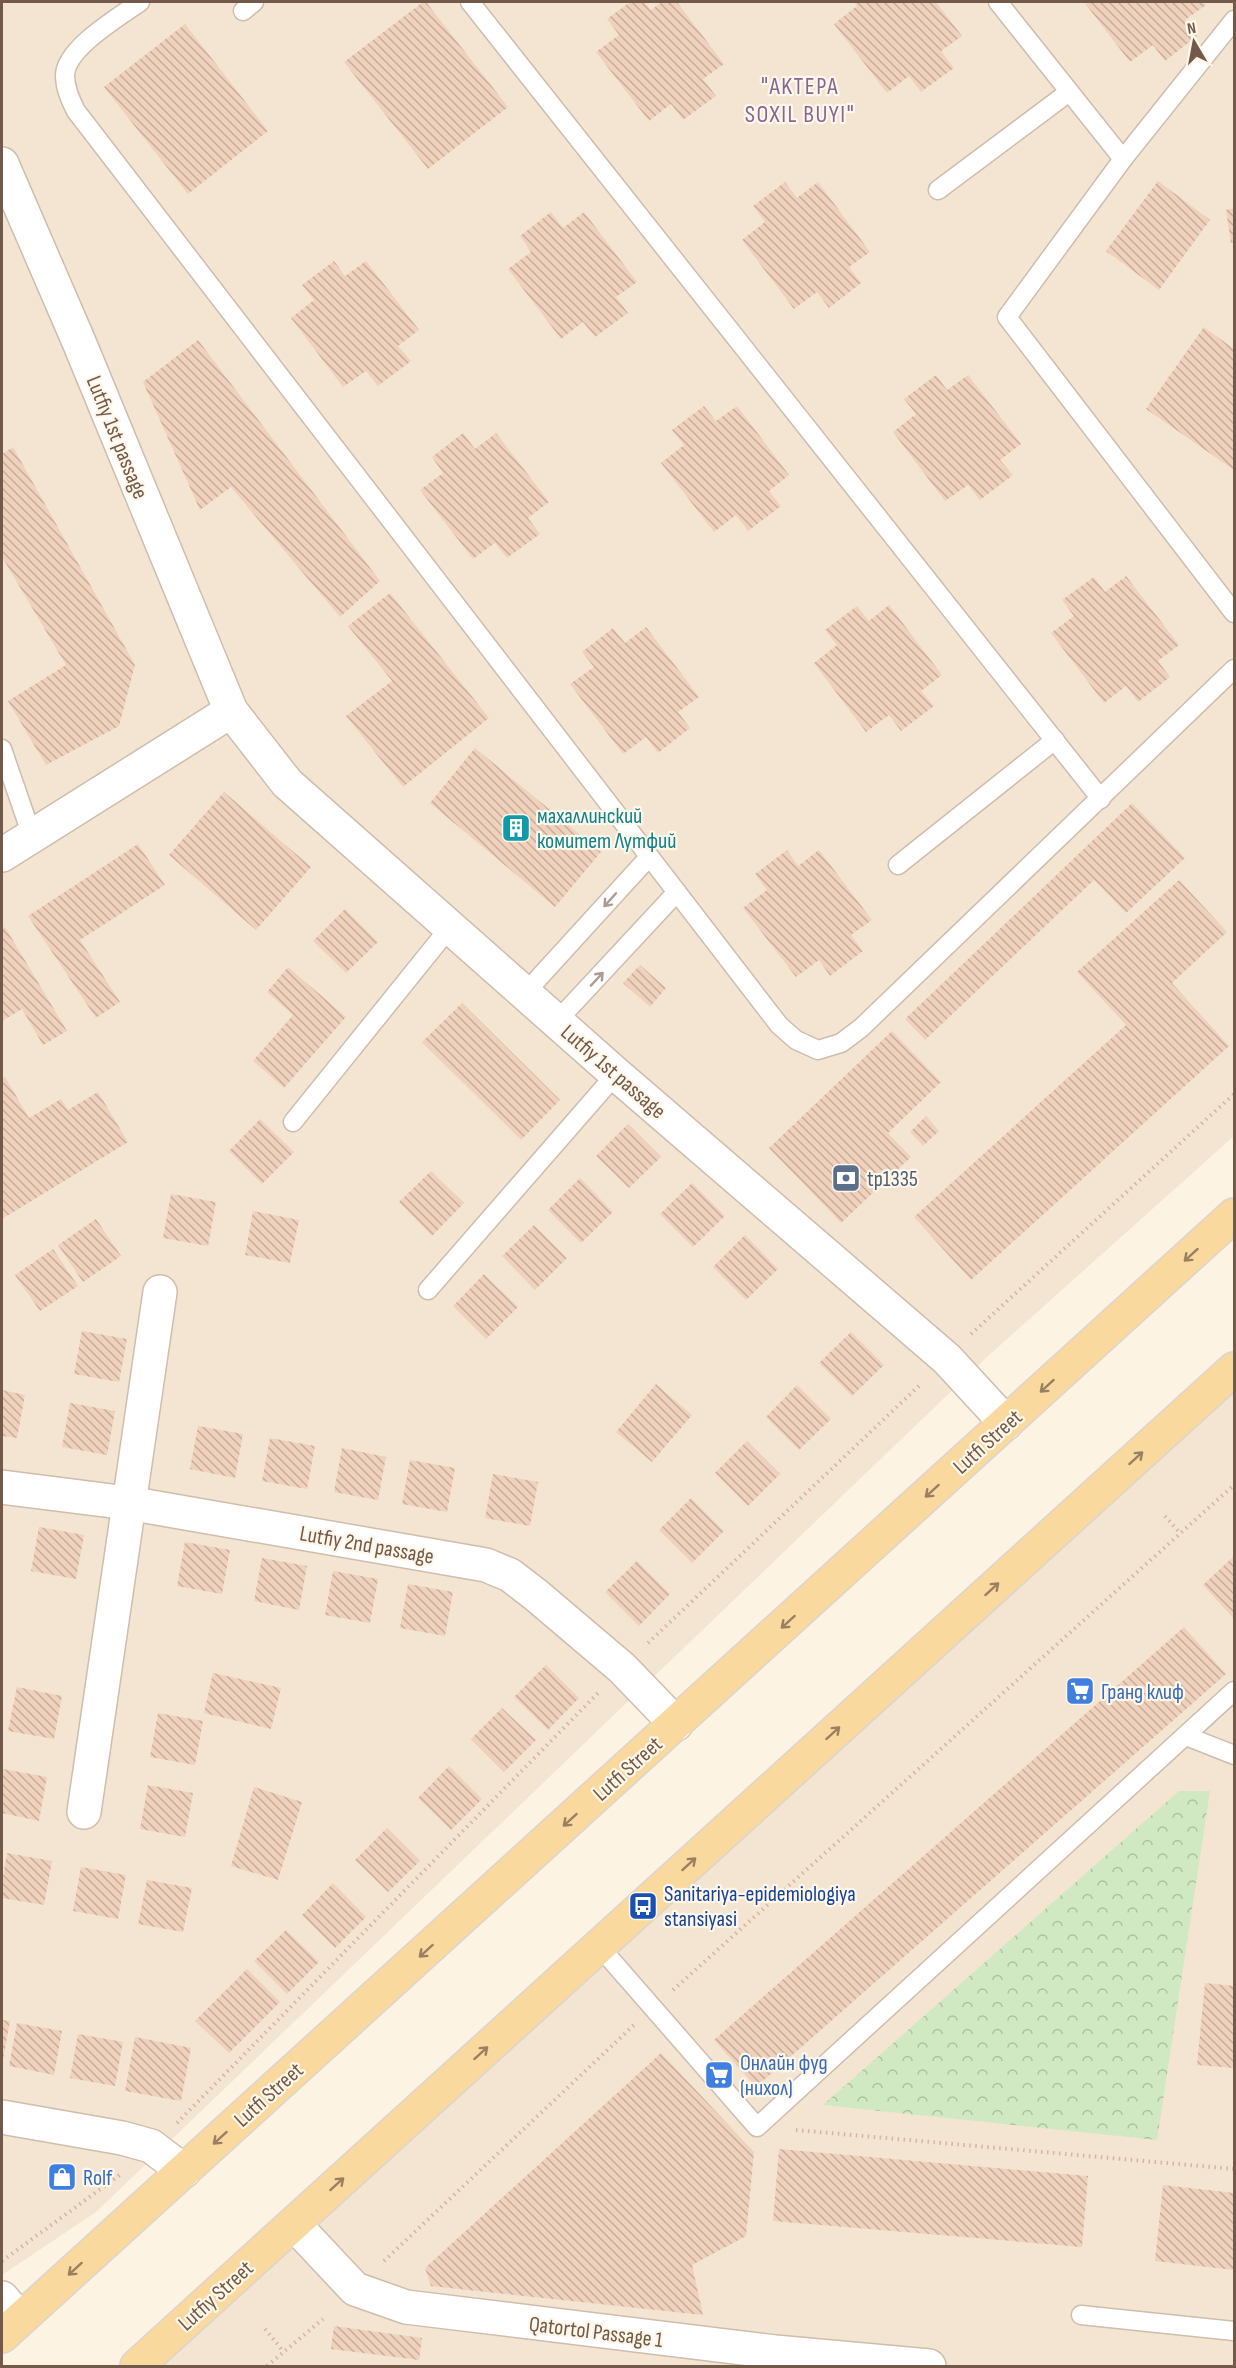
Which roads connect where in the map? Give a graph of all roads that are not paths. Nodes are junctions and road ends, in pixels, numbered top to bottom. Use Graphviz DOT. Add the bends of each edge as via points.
graph roads {
  1 [pos="140,2"];
  2 [pos="470,2"];
  3 [pos="998,2"];
  4 [pos="1234,20"];
  5 [pos="1069,92"];
  6 [pos="1123,159"];
  7 [pos="2,164"];
  8 [pos="938,190"];
  9 [pos="1234,613"];
  10 [pos="1234,669"];
  11 [pos="231,711"];
  12 [pos="1055,740"];
  13 [pos="2,749"];
  14 [pos="1101,798"];
  15 [pos="32,836"];
  16 [pos="2,855"];
  17 [pos="650,857"];
  18 [pos="898,864"];
  19 [pos="677,892"];
  20 [pos="450,927"];
  21 [pos="525,993"];
  22 [pos="556,1021"];
  23 [pos="616,1074"];
  24 [pos="293,1122"];
  25 [pos="1234,1215"];
  26 [pos="428,1290"];
  27 [pos="160,1292"];
  28 [pos="1234,1369"];
  29 [pos="1006,1423"];
  30 [pos="2,1487"];
  31 [pos="128,1503"];
  32 [pos="1234,1691"];
  33 [pos="676,1724"];
  34 [pos="1186,1736"];
  35 [pos="1234,1755"];
  36 [pos="84,1812"];
  37 [pos="599,1946"];
  38 [pos="2,2117"];
  39 [pos="184,2171"];
  40 [pos="294,2224"];
  41 [pos="1081,2315"];
  42 [pos="8,2318"];
  43 [pos="1234,2331"];
  44 [pos="137,2367"];
  45 [pos="929,2367"];
  1 -- 17 [label="lane" via="72,56 65,73 76,111"];
  2 -- 12 [label="lane"];
  3 -- 5 [label="lane"];
  4 -- 6 [label="lane"];
  5 -- 6 [label="lane"];
  5 -- 8 [label="lane"];
  6 -- 9 [label="lane" via="1007,317"];
  7 -- 11 [label="street, Lutfiy 1st passage"];
  10 -- 14 [label="lane"];
  11 -- 15 [label="street"];
  11 -- 20 [label="street, Lutfiy 1st passage" via="287,783"];
  12 -- 14 [label="lane"];
  12 -- 18 [label="lane"];
  13 -- 15 [label="lane"];
  14 -- 19 [label="lane" via="861,1028 841,1043 818,1050 796,1040 779,1025"];
  15 -- 16 [label="street"];
  17 -- 19 [label="lane"];
  17 -- 21 [label="lane, one-way"];
  22 -- 19 [label="lane, one-way"];
  20 -- 21 [label="street, Lutfiy 1st passage"];
  20 -- 24 [label="lane"];
  21 -- 22 [label="street, Lutfiy 1st passage"];
  22 -- 23 [label="street, Lutfiy 1st passage"];
  23 -- 26 [label="lane"];
  23 -- 29 [label="street, Lutfiy 1st passage" via="947,1359"];
  25 -- 29 [label="main road, Lutfi Street, one-way"];
  27 -- 31 [label="street"];
  37 -- 28 [label="main road, one-way"];
  29 -- 33 [label="main road, Lutfi Street, one-way"];
  30 -- 31 [label="street, Lutfiy 2nd passage"];
  31 -- 33 [label="street, Lutfiy 2nd passage" via="486,1565 510,1575 536,1595 622,1668"];
  31 -- 36 [label="street"];
  32 -- 34 [label="lane"];
  33 -- 39 [label="main road, Lutfi Street, one-way"];
  34 -- 35 [label="lane"];
  34 -- 37 [label="lane" via="757,2127"];
  40 -- 37 [label="main road, one-way"];
  38 -- 39 [label="street" via="151,2146"];
  39 -- 42 [label="main road, Lutfi Street, one-way"];
  40 -- 44 [label="main road, Lutfiy Street"];
  40 -- 45 [label="street, Qatortol Passage 1" via="355,2289 406,2307"];
  41 -- 43 [label="lane"];
}
